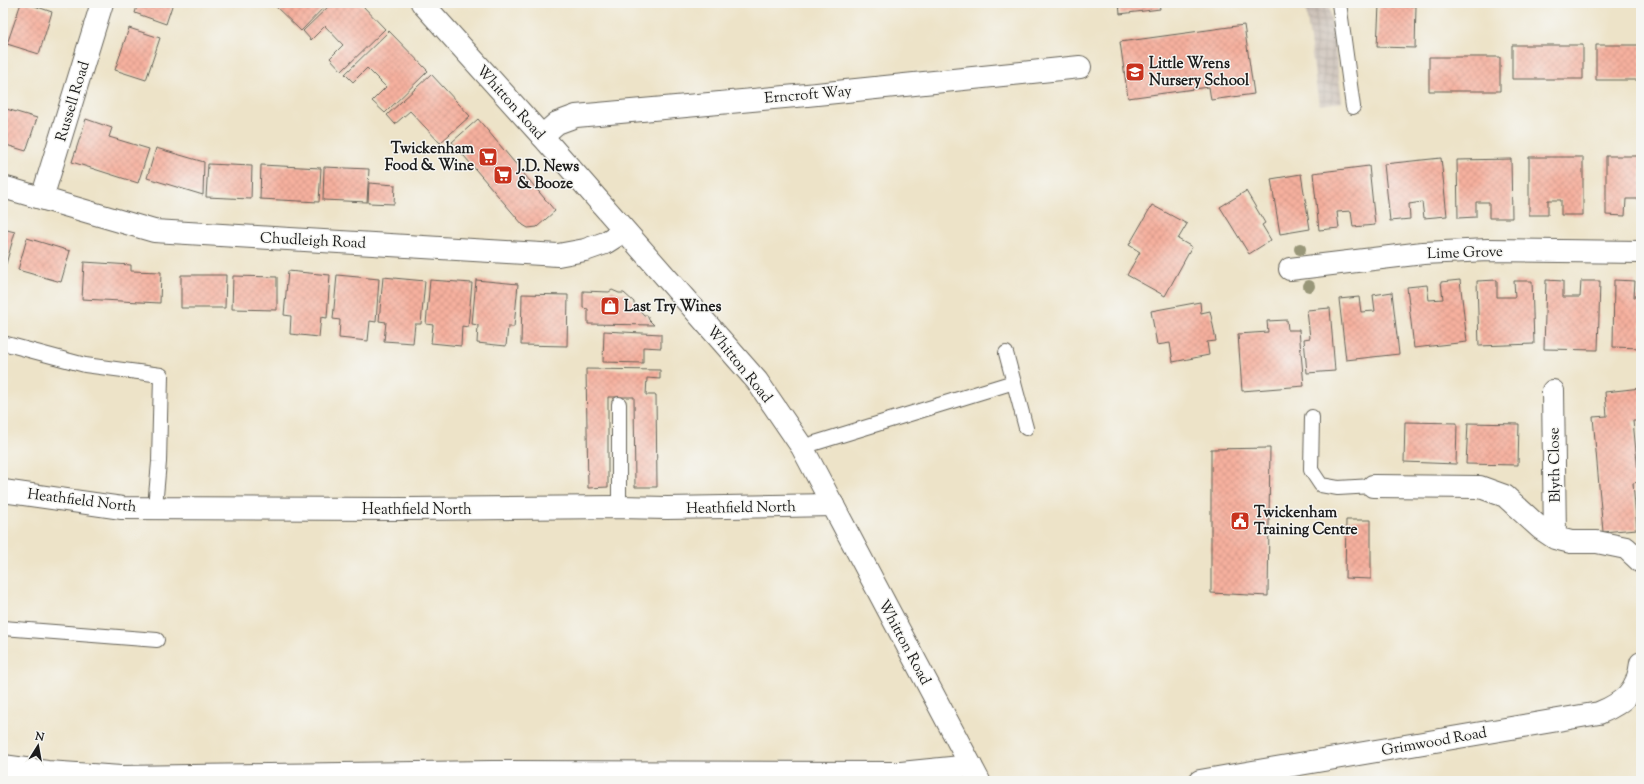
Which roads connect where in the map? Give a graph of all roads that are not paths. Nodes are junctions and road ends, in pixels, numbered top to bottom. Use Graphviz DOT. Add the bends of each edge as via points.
graph roads {
  1 [pos="102,3"];
  2 [pos="422,3"];
  3 [pos="1339,3"];
  4 [pos="1080,67"];
  5 [pos="1353,107"];
  6 [pos="542,136"];
  7 [pos="3,187"];
  8 [pos="42,198"];
  9 [pos="624,231"];
  10 [pos="1641,252"];
  11 [pos="1290,269"];
  12 [pos="3,343"];
  13 [pos="1006,353"];
  14 [pos="1014,382"];
  15 [pos="1553,392"];
  16 [pos="619,404"];
  17 [pos="1312,417"];
  18 [pos="1026,428"];
  19 [pos="802,447"];
  20 [pos="1373,486"];
  21 [pos="3,491"];
  22 [pos="833,505"];
  23 [pos="154,507"];
  24 [pos="619,507"];
  25 [pos="1555,538"];
  26 [pos="1641,562"];
  27 [pos="3,628"];
  28 [pos="157,640"];
  29 [pos="1641,663"];
  30 [pos="3,766"];
  31 [pos="975,774"];
  32 [pos="1200,781"];
  1 -- 8 [label="street, Russell Road"];
  2 -- 6 [label="street, Whitton Road"];
  3 -- 5 [label="lane"];
  4 -- 6 [label="street, Erncroft Way" via="576,116 557,123"];
  6 -- 9 [label="street, Whitton Road"];
  7 -- 8 [label="street, Chudleigh Road"];
  8 -- 9 [label="street, Chudleigh Road" via="154,231 558,255 605,243"];
  9 -- 19 [label="street, Whitton Road" via="757,381"];
  10 -- 11 [label="street, Lime Grove" via="1488,250 1423,253"];
  12 -- 23 [label="lane" via="85,365 161,375 159,462"];
  13 -- 14 [label="lane"];
  14 -- 18 [label="lane"];
  14 -- 19 [label="lane"];
  15 -- 25 [label="street, Blyth Close"];
  16 -- 24 [label="lane"];
  17 -- 20 [label="lane" via="1311,470 1321,485 1338,488"];
  19 -- 22 [label="street, Whitton Road"];
  20 -- 25 [label="street" via="1480,488 1505,496"];
  21 -- 23 [label="street, Heathfield North" via="122,508"];
  22 -- 24 [label="street, Heathfield North"];
  22 -- 31 [label="street, Whitton Road"];
  23 -- 24 [label="street, Heathfield North"];
  25 -- 26 [label="street" via="1626,548"];
  27 -- 28 [label="lane"];
  29 -- 32 [label="street, Grimwood Road" via="1640,675 1628,696 1616,707 1599,713"];
  30 -- 31 [label="street" via="120,777 492,772"];
}
